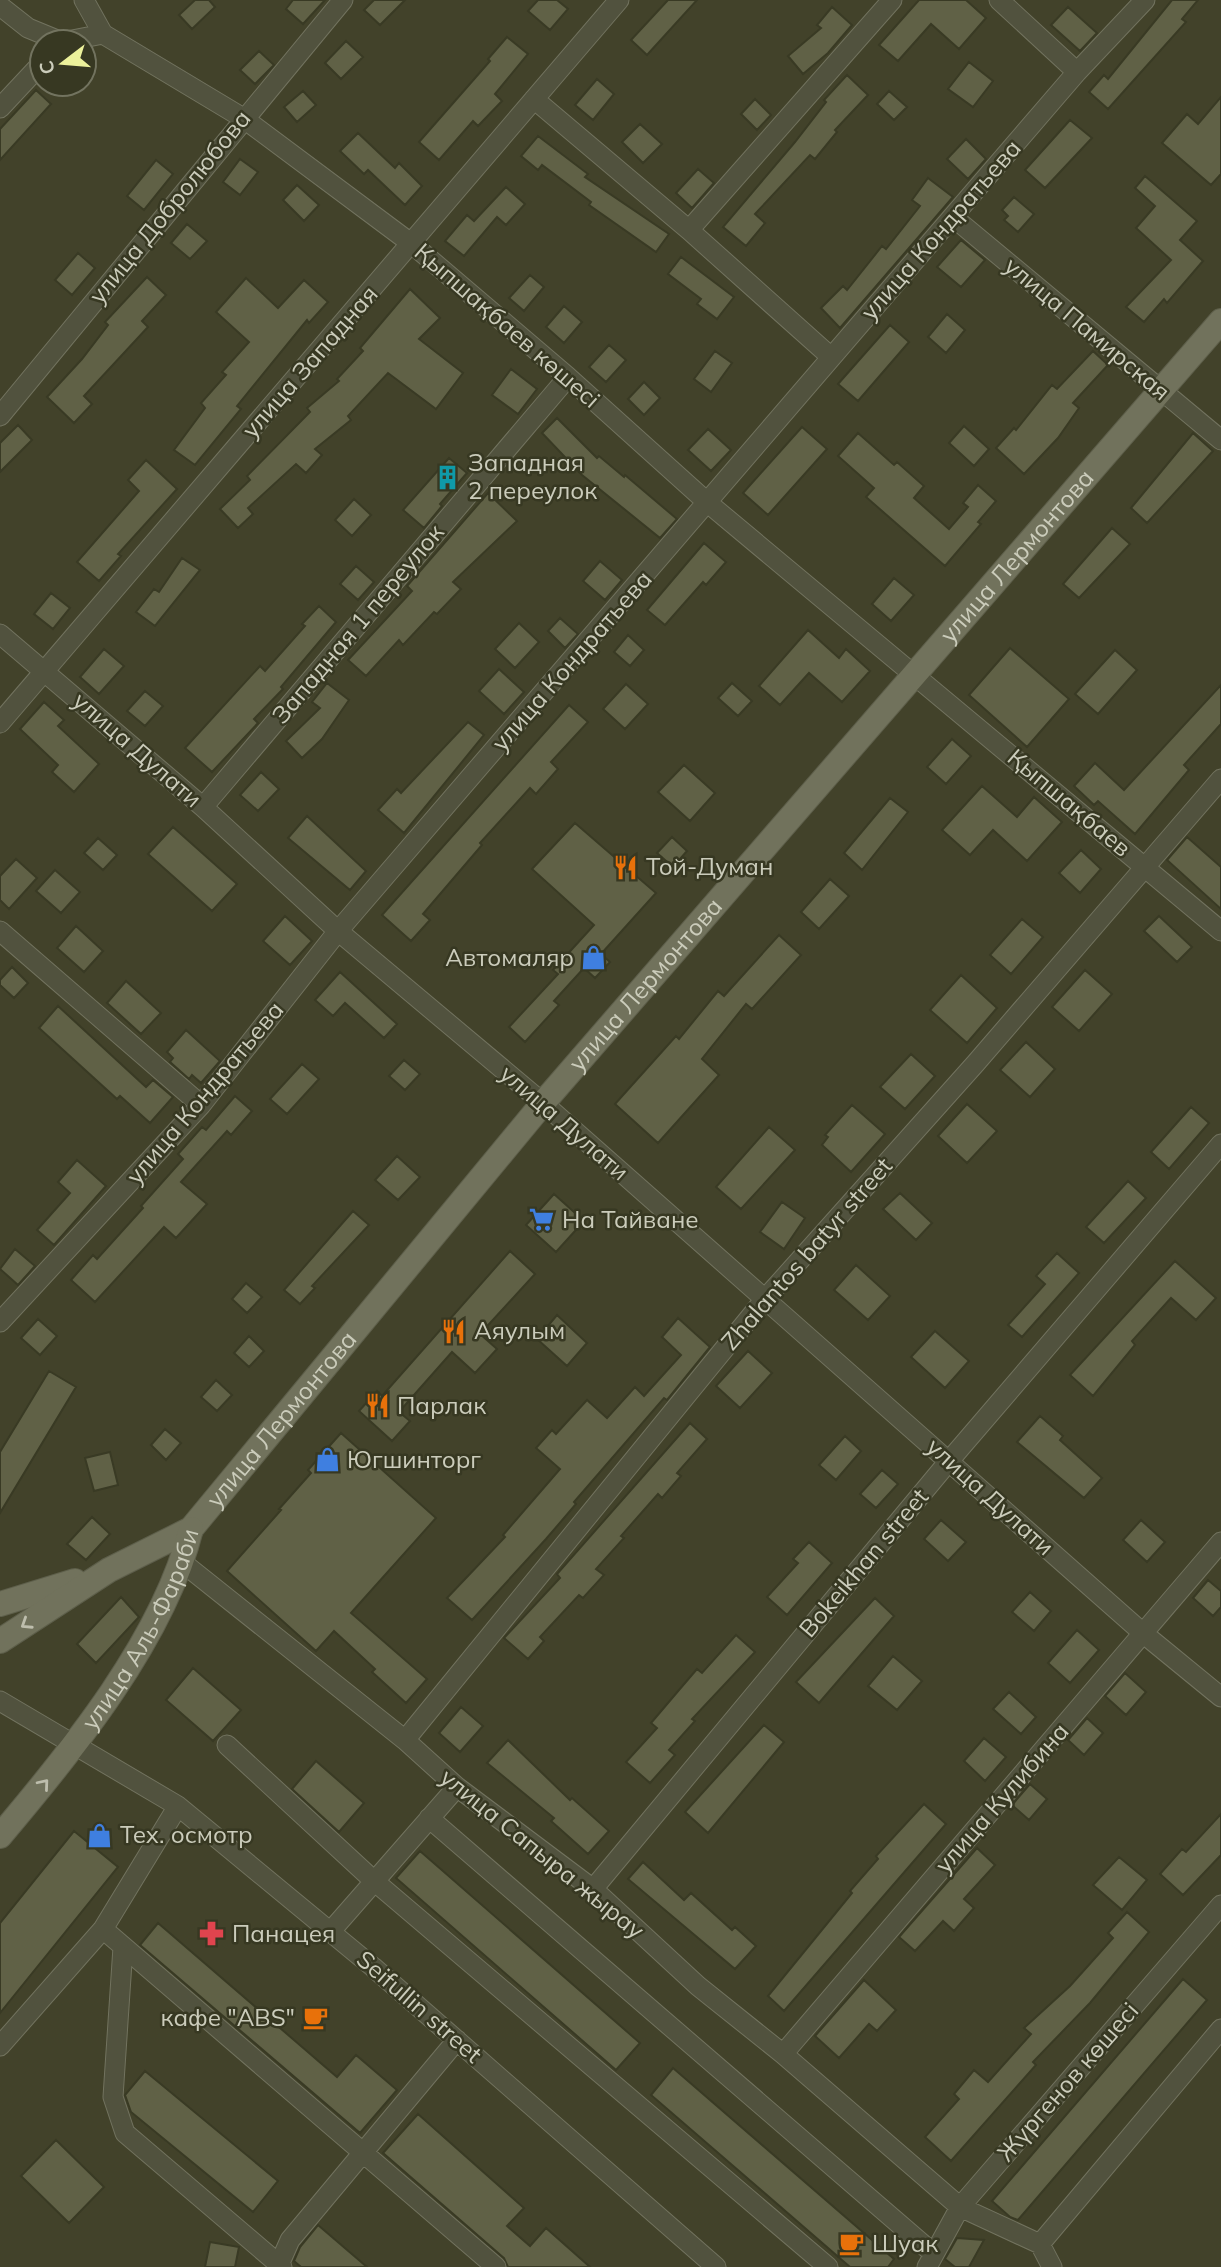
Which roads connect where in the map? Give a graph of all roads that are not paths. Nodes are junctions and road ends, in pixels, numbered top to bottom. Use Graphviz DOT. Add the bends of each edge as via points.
graph roads {
  1 [pos="343,0"];
  2 [pos="619,0"];
  3 [pos="892,0"];
  4 [pos="999,0"];
  5 [pos="1145,0"];
  6 [pos="91,4"];
  7 [pos="0,6"];
  8 [pos="28,28"];
  9 [pos="73,28"];
  10 [pos="103,34"];
  11 [pos="98,35"];
  12 [pos="1077,72"];
  13 [pos="28,78"];
  14 [pos="534,99"];
  15 [pos="0,108"];
  16 [pos="243,118"];
  17 [pos="953,216"];
  18 [pos="689,230"];
  19 [pos="412,244"];
  20 [pos="1221,321"];
  21 [pos="831,357"];
  22 [pos="568,377"];
  23 [pos="1161,391"];
  24 [pos="0,416"];
  25 [pos="1221,440"];
  26 [pos="708,503"];
  27 [pos="0,634"];
  28 [pos="45,670"];
  29 [pos="917,674"];
  30 [pos="0,723"];
  31 [pos="1221,779"];
  32 [pos="203,807"];
  33 [pos="1147,868"];
  34 [pos="0,931"];
  35 [pos="338,931"];
  36 [pos="1221,931"];
  37 [pos="543,1102"];
  38 [pos="201,1105"];
  39 [pos="1221,1144"];
  40 [pos="765,1299"];
  41 [pos="0,1322"];
  42 [pos="949,1461"];
  43 [pos="191,1529"];
  44 [pos="1221,1542"];
  45 [pos="183,1563"];
  46 [pos="108,1570"];
  47 [pos="0,1604"];
  48 [pos="1144,1634"];
  49 [pos="0,1641"];
  50 [pos="1221,1697"];
  51 [pos="0,1701"];
  52 [pos="405,1740"];
  53 [pos="227,1745"];
  54 [pos="76,1746"];
  55 [pos="457,1787"];
  56 [pos="178,1807"];
  57 [pos="429,1818"];
  58 [pos="0,1836"];
  59 [pos="373,1880"];
  60 [pos="593,1889"];
  61 [pos="1221,1905"];
  62 [pos="103,1929"];
  63 [pos="330,1932"];
  64 [pos="123,1947"];
  65 [pos="1221,2029"];
  66 [pos="457,2040"];
  67 [pos="0,2046"];
  68 [pos="783,2054"];
  69 [pos="362,2151"];
  70 [pos="960,2207"];
  71 [pos="1040,2244"];
  72 [pos="930,2261"];
  73 [pos="280,2266"];
  74 [pos="496,2267"];
  75 [pos="716,2267"];
  76 [pos="828,2267"];
  77 [pos="1052,2267"];
  1 -- 16 [label="street, улица Добролюбова"];
  2 -- 14 [label="street, улица Западная"];
  3 -- 18 [label="street"];
  4 -- 12 [label="street"];
  5 -- 12 [label="street, улица Кондратьева"];
  6 -- 9 [label="street"];
  6 -- 10 [label="street, Қыпшақбаев көшесі"];
  7 -- 8 [label="street"];
  10 -- 11 [label="street"];
  10 -- 16 [label="street, Қыпшақбаев көшесі"];
  12 -- 17 [label="street, улица Кондратьева"];
  13 -- 15 [label="street"];
  14 -- 18 [label="street"];
  14 -- 19 [label="street, улица Западная"];
  16 -- 19 [label="street, Қыпшақбаев көшесі"];
  16 -- 24 [label="street, улица Добролюбова"];
  17 -- 21 [label="street, улица Кондратьева"];
  17 -- 23 [label="street, улица Памирская"];
  18 -- 21 [label="street"];
  19 -- 22 [label="street, Қыпшақбаев көшесі"];
  19 -- 28 [label="street, улица Западная"];
  20 -- 23 [label="main road, улица Лермонтова"];
  21 -- 26 [label="street, улица Кондратьева"];
  22 -- 26 [label="street, Қыпшақбаев көшесі"];
  22 -- 32 [label="street, Западная 1 переулок"];
  23 -- 25 [label="street, улица Памирская"];
  23 -- 29 [label="main road, улица Лермонтова"];
  26 -- 29 [label="street, Қыпшақбаев көшесі"];
  26 -- 35 [label="street, улица Кондратьева"];
  27 -- 28 [label="street, улица Дулати"];
  28 -- 30 [label="street, улица Западная"];
  28 -- 32 [label="street, улица Дулати"];
  29 -- 33 [label="street, Қыпшақбаев"];
  29 -- 37 [label="main road, улица Лермонтова"];
  31 -- 33 [label="street, Zhalantos batyr street"];
  32 -- 35 [label="street, улица Дулати"];
  33 -- 36 [label="street, Қыпшақбаев"];
  33 -- 40 [label="street, Zhalantos batyr street"];
  34 -- 38 [label="street"];
  35 -- 37 [label="street, улица Дулати"];
  35 -- 38 [label="street, улица Кондратьева"];
  37 -- 40 [label="street, улица Дулати"];
  37 -- 43 [label="main road, улица Лермонтова"];
  38 -- 41 [label="street, улица Кондратьева"];
  39 -- 42 [label="street, Bokeikhan street"];
  40 -- 42 [label="street, улица Дулати"];
  40 -- 52 [label="street, Zhalantos batyr street"];
  42 -- 48 [label="street, улица Дулати"];
  42 -- 60 [label="street, Bokeikhan street"];
  43 -- 45 [label="main road, улица Аль-Фараби"];
  43 -- 46 [label="main road, улица Аль-Фараби"];
  44 -- 48 [label="street, улица Кулибина"];
  45 -- 52 [label="street, улица Сапыра жырау"];
  45 -- 54 [label="main road, улица Аль-Фараби" via="136,1651"];
  46 -- 47 [label="main road"];
  46 -- 49 [label="main road, улица Аль-Фараби, one-way"];
  48 -- 50 [label="street, улица Дулати"];
  48 -- 68 [label="street, улица Кулибина"];
  51 -- 54 [label="street, Seifullin street"];
  52 -- 55 [label="street, улица Сапыра жырау"];
  53 -- 59 [label="street"];
  54 -- 56 [label="street, Seifullin street"];
  58 -- 54 [label="main road, улица Аль-Фараби, one-way"];
  55 -- 57 [label="street"];
  55 -- 60 [label="street, улица Сапыра жырау"];
  56 -- 62 [label="street"];
  56 -- 63 [label="street, Seifullin street"];
  57 -- 59 [label="street"];
  57 -- 72 [label="street"];
  59 -- 63 [label="street"];
  59 -- 76 [label="street"];
  60 -- 68 [label="street, улица Сапыра жырау" via="698,1986"];
  61 -- 70 [label="street, Жүргенов көшесі"];
  62 -- 64 [label="street"];
  62 -- 67 [label="street"];
  63 -- 66 [label="street, Seifullin street"];
  64 -- 69 [label="street"];
  64 -- 73 [label="street" via="113,2097 125,2133"];
  65 -- 71 [label="street"];
  66 -- 69 [label="street"];
  66 -- 75 [label="street, Seifullin street"];
  68 -- 70 [label="street, улица Сапыра жырау"];
  69 -- 73 [label="street" via="290,2239"];
  69 -- 74 [label="street"];
  70 -- 71 [label="street, улица Сапыра жырау"];
  70 -- 72 [label="street, Жүргенов көшесі"];
  71 -- 77 [label="street"];
}
